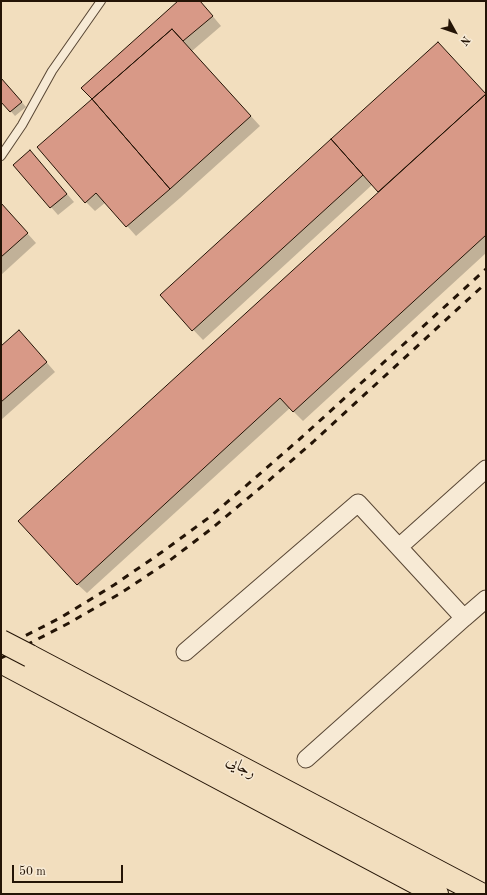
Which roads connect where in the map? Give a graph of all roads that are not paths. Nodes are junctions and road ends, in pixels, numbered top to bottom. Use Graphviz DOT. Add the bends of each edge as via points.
graph roads {
  1 [pos="101,1"];
  2 [pos="1,156"];
  3 [pos="486,469"];
  4 [pos="399,547"];
  5 [pos="486,599"];
  6 [pos="464,618"];
  7 [pos="1,641"];
  8 [pos="185,652"];
  9 [pos="6,664"];
  10 [pos="306,759"];
  11 [pos="437,894"];
  12 [pos="481,894"];
  1 -- 2 [label="lane" via="52,71 22,125"];
  3 -- 4 [label="street"];
  4 -- 6 [label="street"];
  4 -- 8 [label="street" via="358,503"];
  5 -- 6 [label="street"];
  6 -- 10 [label="street"];
  7 -- 12 [label="main road, رجایی, bridge"];
  9 -- 11 [label="main road, رجایی"];
}
